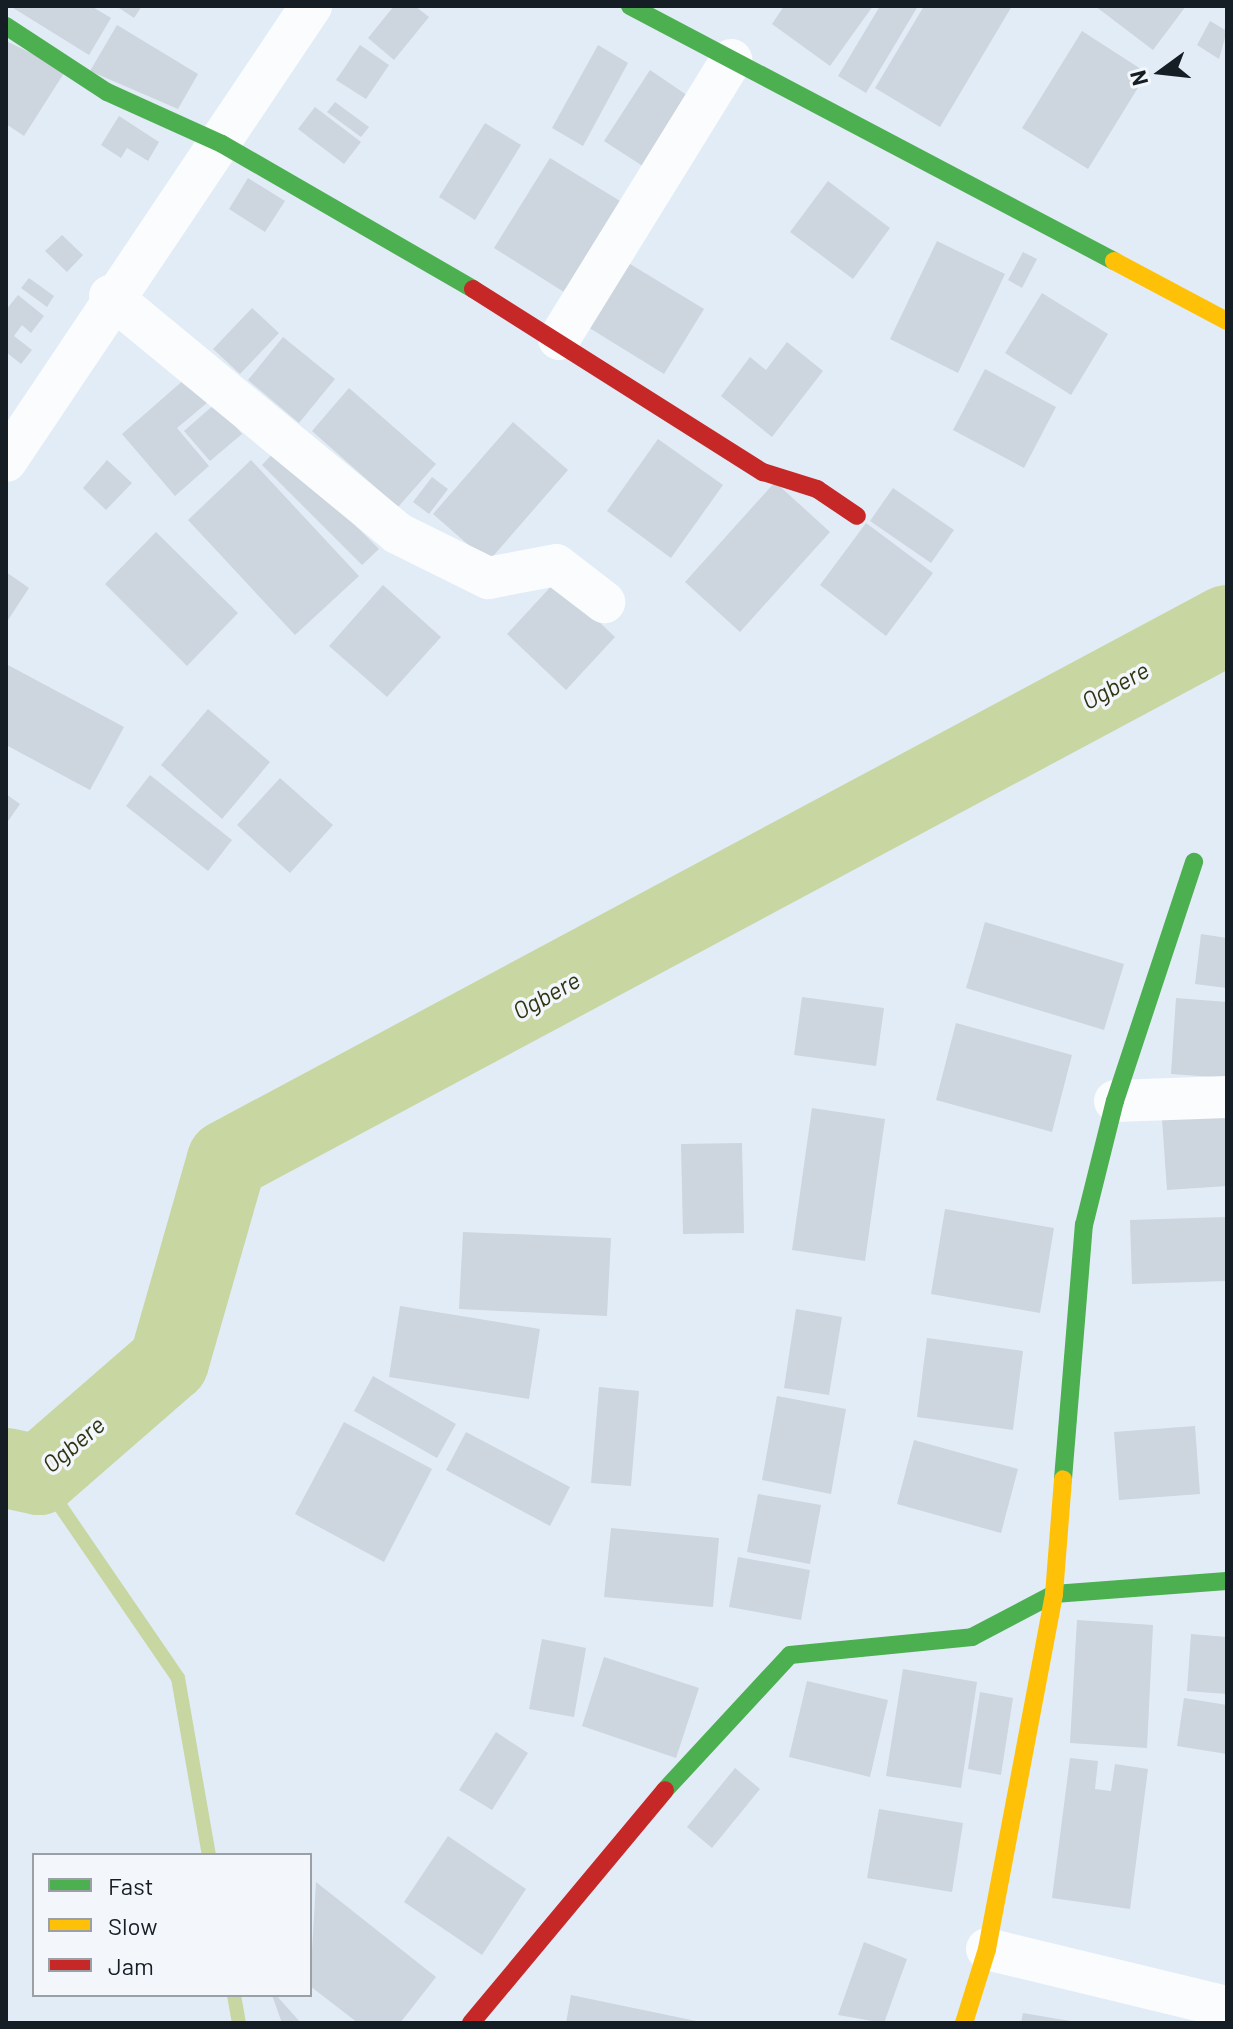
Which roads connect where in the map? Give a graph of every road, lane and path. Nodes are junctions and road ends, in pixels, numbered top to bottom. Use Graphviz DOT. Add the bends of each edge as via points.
graph roads {
  1 [pos="311,6"];
  2 [pos="630,6"];
  3 [pos="6,26"];
  4 [pos="731,60"];
  5 [pos="222,144"];
  6 [pos="110,296"];
  7 [pos="1227,321"];
  8 [pos="559,339"];
  9 [pos="12,441"];
  10 [pos="857,516"];
  11 [pos="604,602"];
  12 [pos="1194,862"];
  13 [pos="1227,1097"];
  14 [pos="1115,1101"];
  15 [pos="1227,1581"];
  16 [pos="1054,1594"];
  17 [pos="987,1949"];
  18 [pos="1227,2007"];
  19 [pos="471,2023"];
  20 [pos="964,2023"];
  1 -- 5 [label="street"];
  2 -- 4 [label="street"];
  3 -- 5 [label="street" via="107,92"];
  4 -- 7 [label="street"];
  4 -- 8 [label="street"];
  5 -- 6 [label="street"];
  5 -- 8 [label="street"];
  6 -- 9 [label="street"];
  6 -- 11 [label="street" via="397,533 488,578 556,565"];
  8 -- 10 [label="street" via="763,472 817,489"];
  12 -- 14 [label="street"];
  13 -- 14 [label="street"];
  14 -- 16 [label="street" via="1084,1225"];
  15 -- 16 [label="street"];
  16 -- 17 [label="street"];
  16 -- 19 [label="street" via="972,1637 790,1655 729,1714"];
  17 -- 18 [label="street"];
  17 -- 20 [label="street"];
}
